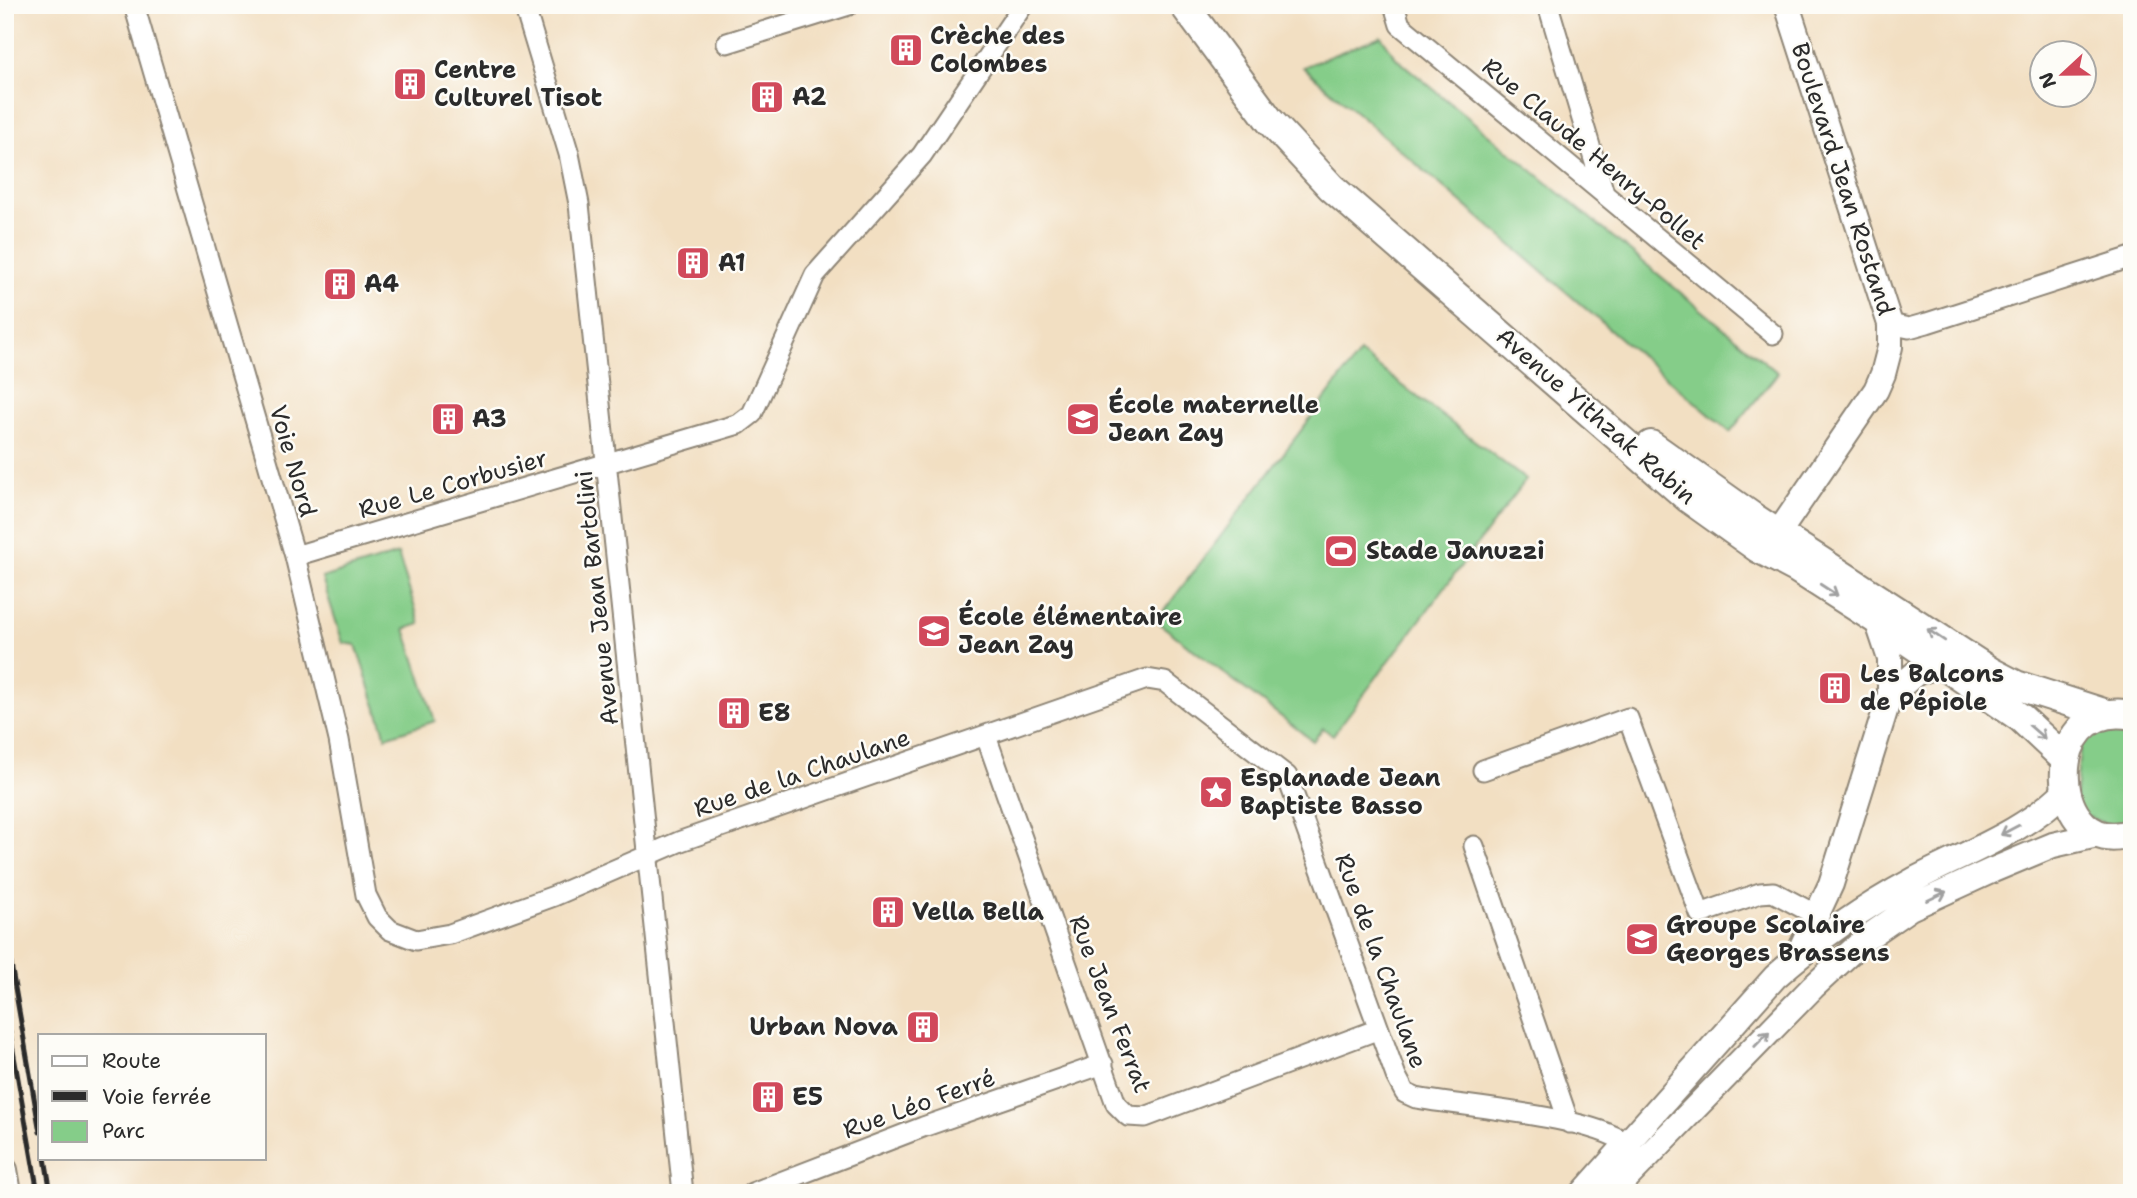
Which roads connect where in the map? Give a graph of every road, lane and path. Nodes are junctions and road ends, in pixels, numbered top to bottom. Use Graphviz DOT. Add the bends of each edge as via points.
graph roads {
  1 [pos="134,5"];
  2 [pos="524,5"];
  3 [pos="849,5"];
  4 [pos="1023,5"];
  5 [pos="1184,5"];
  6 [pos="1199,5"];
  7 [pos="1394,5"];
  8 [pos="1548,5"];
  9 [pos="1787,5"];
  10 [pos="727,43"];
  11 [pos="1604,193"];
  12 [pos="2132,257"];
  13 [pos="1890,324"];
  14 [pos="1773,334"];
  15 [pos="608,464"];
  16 [pos="1688,498"];
  17 [pos="1779,532"];
  18 [pos="295,556"];
  19 [pos="1785,562"];
  20 [pos="1877,620"];
  21 [pos="1940,664"];
  22 [pos="1890,695"];
  23 [pos="2122,711"];
  24 [pos="986,736"];
  25 [pos="2066,760"];
  26 [pos="1483,770"];
  27 [pos="2065,791"];
  28 [pos="2098,835"];
  29 [pos="2130,836"];
  30 [pos="1474,846"];
  31 [pos="648,853"];
  32 [pos="1831,884"];
  33 [pos="1871,905"];
  34 [pos="1816,915"];
  35 [pos="390,930"];
  36 [pos="1797,958"];
  37 [pos="1379,1029"];
  38 [pos="1103,1064"];
  39 [pos="1569,1123"];
  40 [pos="1669,1133"];
  41 [pos="1634,1152"];
  42 [pos="5,1171"];
  43 [pos="9,1193"];
  44 [pos="683,1193"];
  45 [pos="752,1193"];
  46 [pos="1583,1193"];
  47 [pos="1612,1193"];
  1 -- 18 [label="street, Voie Nord"];
  2 -- 15 [label="street, Avenue Jean Bartolini" via="569,154 579,204"];
  3 -- 10 [label="street"];
  4 -- 15 [label="street, Rue Le Corbusier" via="922,155 815,275 752,414 739,424"];
  5 -- 16 [label="main road, Avenue Yithzak Rabin" via="1270,121 1331,187"];
  6 -- 17 [label="main road, Avenue Yithzak Rabin" via="1287,117 1373,201 1656,450"];
  7 -- 11 [label="street, Rue Claude Henry-Pollet" via="1400,26"];
  8 -- 11 [label="street"];
  9 -- 13 [label="street, Boulevard Jean Rostand"];
  11 -- 14 [label="street, Rue Claude Henry-Pollet"];
  12 -- 13 [label="street" via="1909,328"];
  13 -- 17 [label="street, Boulevard Jean Rostand" via="1890,347 1876,390"];
  15 -- 18 [label="street, Rue Le Corbusier"];
  15 -- 31 [label="street, Avenue Jean Bartolini"];
  16 -- 17 [label="street" via="1699,498 1760,540 1772,539"];
  16 -- 19 [label="main road, Avenue Yithzak Rabin"];
  17 -- 19 [label="street" via="1777,546"];
  23 -- 17 [label="main road, Avenue Yithzak Rabin, one-way" via="2016,685"];
  18 -- 35 [label="street, Voie Nord" via="338,740 366,895"];
  19 -- 20 [label="main road, Avenue Yithzak Rabin, one-way"];
  20 -- 21 [label="main road, Avenue Yithzak Rabin"];
  20 -- 22 [label="street" via="1890,659"];
  21 -- 22 [label="street" via="1916,673"];
  21 -- 25 [label="main road, Avenue Yithzak Rabin, one-way" via="2021,718"];
  22 -- 32 [label="street"];
  23 -- 25 [label="main road" via="2096,718 2082,729 2072,740"];
  24 -- 31 [label="street, Rue de la Chaulane"];
  24 -- 37 [label="street, Rue de la Chaulane" via="1147,679 1165,682 1287,776"];
  24 -- 38 [label="street, Rue Jean Ferrat"];
  25 -- 27 [label="main road"];
  26 -- 34 [label="street" via="1628,718 1700,914 1773,892"];
  27 -- 28 [label="main road" via="2074,812"];
  27 -- 33 [label="street, one-way" via="2035,817"];
  28 -- 29 [label="main road"];
  40 -- 28 [label="street, one-way" via="1813,987 1897,916 2053,845"];
  30 -- 39 [label="street"];
  31 -- 35 [label="street, Rue de la Chaulane" via="554,897 450,934 416,940"];
  31 -- 44 [label="street, Avenue Jean Bartolini"];
  32 -- 33 [label="street"];
  32 -- 34 [label="street"];
  33 -- 36 [label="street"];
  34 -- 36 [label="street"];
  36 -- 40 [label="street" via="1792,977 1676,1109"];
  36 -- 41 [label="street" via="1775,977"];
  37 -- 38 [label="street, Rue Jean Ferrat" via="1145,1117 1128,1116 1116,1104"];
  37 -- 39 [label="street, Rue de la Chaulane" via="1405,1093"];
  38 -- 45 [label="street, Rue Léo Ferré"];
  39 -- 41 [label="street, Rue de la Chaulane" via="1612,1133"];
  40 -- 41 [label="street"];
  41 -- 46 [label="street"];
  41 -- 47 [label="street"];
  42 -- 43 [label="street"];
}
